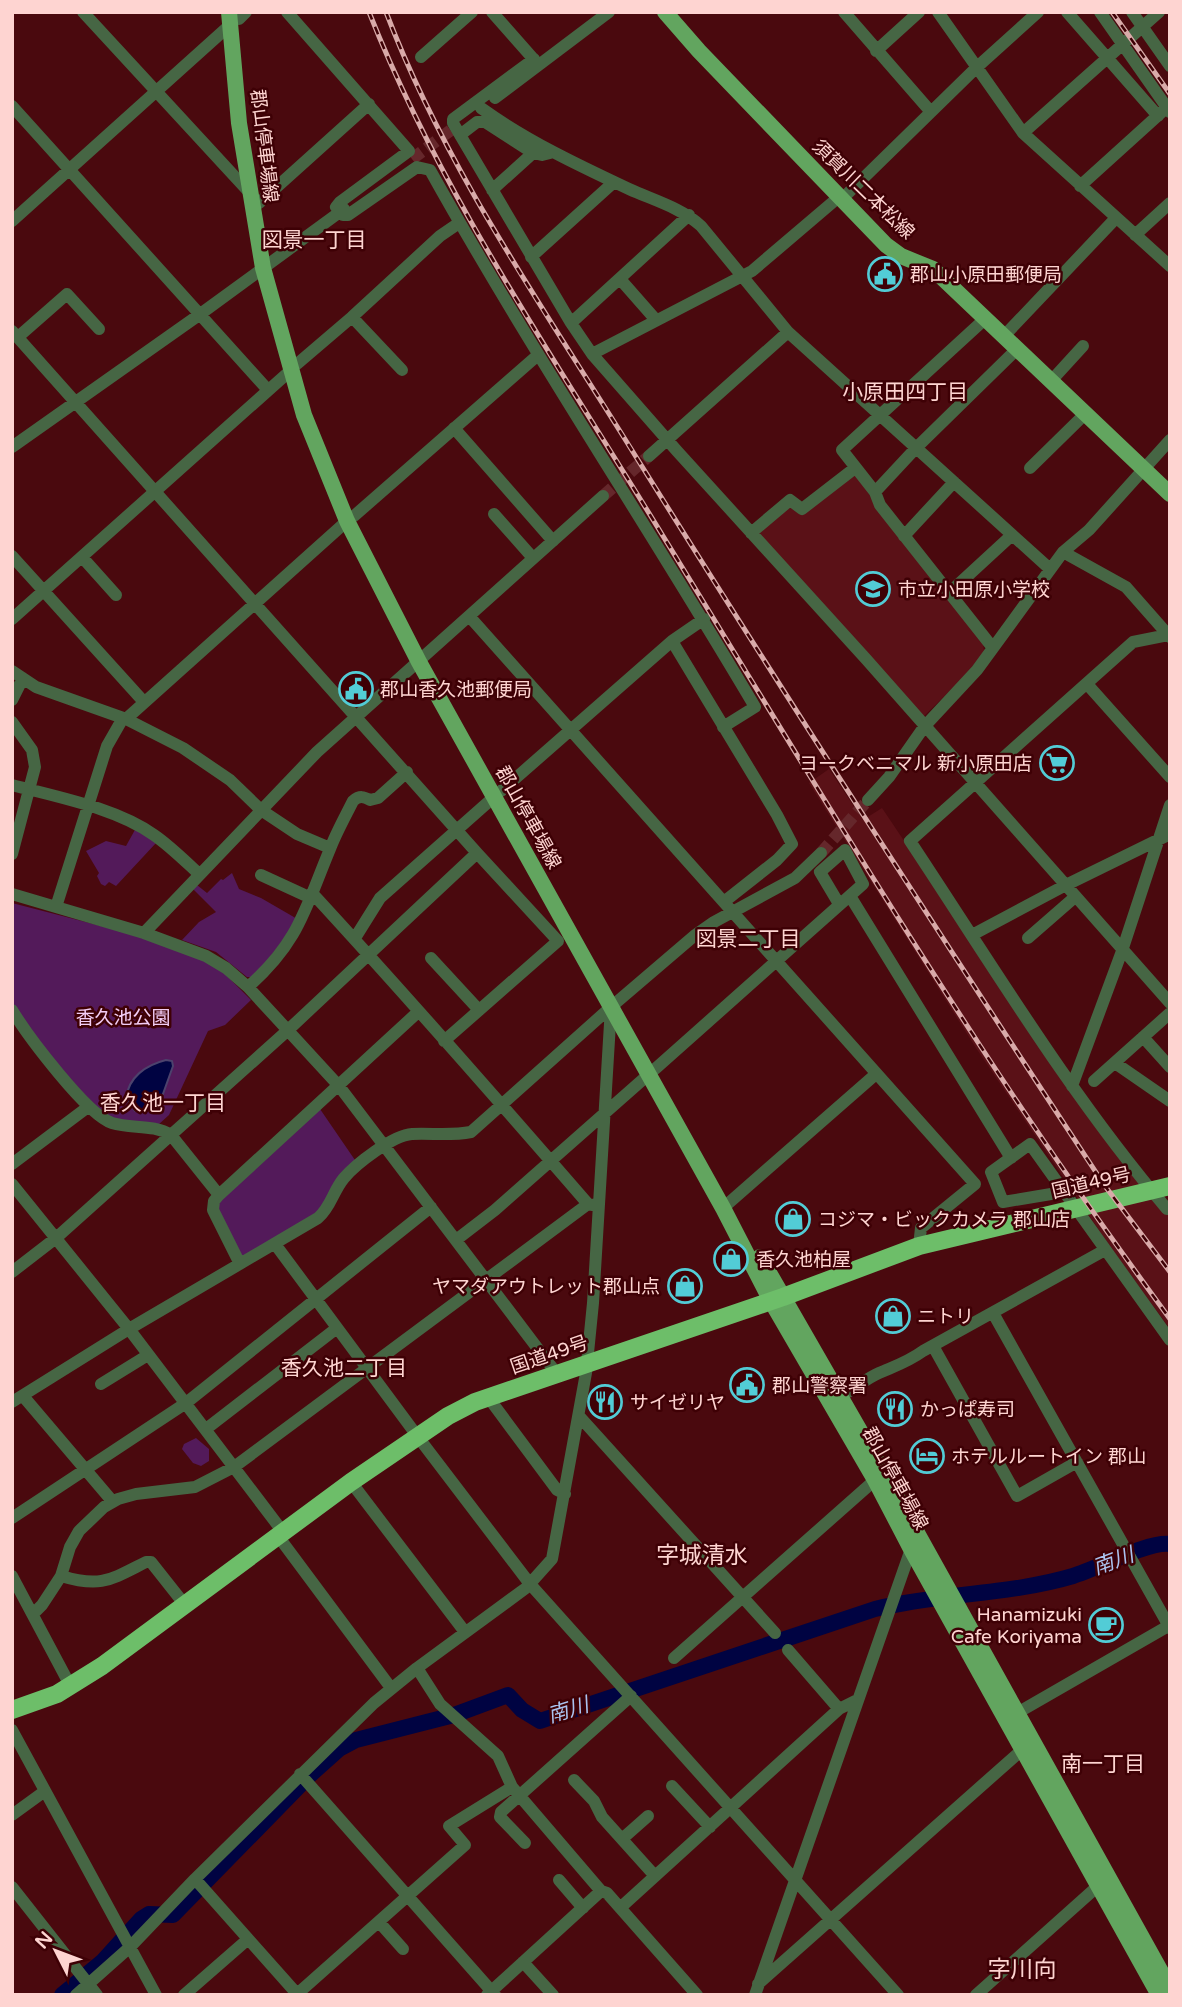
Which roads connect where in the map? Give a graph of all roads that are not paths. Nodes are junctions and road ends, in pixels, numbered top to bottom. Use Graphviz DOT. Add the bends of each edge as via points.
graph roads {
  1 [pos="83,12"];
  2 [pos="288,12"];
  3 [pos="472,12"];
  4 [pos="492,12"];
  5 [pos="609,12"];
  6 [pos="665,12"];
  7 [pos="844,12"];
  8 [pos="919,12"];
  9 [pos="938,12"];
  10 [pos="1038,12"];
  11 [pos="1067,12"];
  12 [pos="1100,12"];
  13 [pos="1132,12"];
  14 [pos="1159,12"];
  15 [pos="236,16"];
  16 [pos="1143,27"];
  17 [pos="1123,44"];
  18 [pos="876,51"];
  19 [pos="421,57"];
  20 [pos="1108,57"];
  21 [pos="537,62"];
  22 [pos="1170,66"];
  23 [pos="976,68"];
  24 [pos="156,92"];
  25 [pos="369,104"];
  26 [pos="12,106"];
  27 [pos="481,108"];
  28 [pos="931,112"];
  29 [pos="1165,112"];
  30 [pos="459,130"];
  31 [pos="1023,133"];
  32 [pos="533,153"];
  33 [pos="553,153"];
  34 [pos="413,159"];
  35 [pos="69,169"];
  36 [pos="614,182"];
  37 [pos="1080,186"];
  38 [pos="492,190"];
  39 [pos="254,197"];
  40 [pos="841,198"];
  41 [pos="1170,203"];
  42 [pos="689,215"];
  43 [pos="1116,218"];
  44 [pos="12,220"];
  45 [pos="459,223"];
  46 [pos="1135,235"];
  47 [pos="531,257"];
  48 [pos="1169,263"];
  49 [pos="266,265"];
  50 [pos="742,277"];
  51 [pos="620,279"];
  52 [pos="199,315"];
  53 [pos="352,317"];
  54 [pos="986,318"];
  55 [pos="656,320"];
  56 [pos="571,323"];
  57 [pos="99,329"];
  58 [pos="788,332"];
  59 [pos="15,334"];
  60 [pos="1005,335"];
  61 [pos="1083,346"];
  62 [pos="1018,348"];
  63 [pos="592,354"];
  64 [pos="538,355"];
  65 [pos="294,368"];
  66 [pos="402,370"];
  67 [pos="1051,381"];
  68 [pos="268,390"];
  69 [pos="76,403"];
  70 [pos="1085,414"];
  71 [pos="881,416"];
  72 [pos="454,428"];
  73 [pos="667,438"];
  74 [pos="1170,440"];
  75 [pos="12,447"];
  76 [pos="916,448"];
  77 [pos="649,456"];
  78 [pos="855,468"];
  79 [pos="1030,468"];
  80 [pos="1143,469"];
  81 [pos="954,482"];
  82 [pos="155,491"];
  83 [pos="874,492"];
  84 [pos="1170,494"];
  85 [pos="603,496"];
  86 [pos="494,514"];
  87 [pos="350,518"];
  88 [pos="751,533"];
  89 [pos="1012,535"];
  90 [pos="904,536"];
  91 [pos="553,541"];
  92 [pos="1063,552"];
  93 [pos="12,556"];
  94 [pos="82,557"];
  95 [pos="533,558"];
  96 [pos="1050,569"];
  97 [pos="44,591"];
  98 [pos="949,593"];
  99 [pos="116,595"];
  100 [pos="256,603"];
  101 [pos="469,615"];
  102 [pos="12,619"];
  103 [pos="704,619"];
  104 [pos="1169,636"];
  105 [pos="672,641"];
  106 [pos="993,649"];
  107 [pos="422,660"];
  108 [pos="18,675"];
  109 [pos="1087,684"];
  110 [pos="12,700"];
  111 [pos="144,702"];
  112 [pos="357,716"];
  113 [pos="125,719"];
  114 [pos="12,722"];
  115 [pos="723,727"];
  116 [pos="923,727"];
  117 [pos="569,729"];
  118 [pos="407,772"];
  119 [pos="1170,777"];
  120 [pos="975,783"];
  121 [pos="12,785"];
  122 [pos="31,790"];
  123 [pos="497,794"];
  124 [pos="868,800"];
  125 [pos="1170,806"];
  126 [pos="88,807"];
  127 [pos="261,810"];
  128 [pos="457,829"];
  129 [pos="1164,837"];
  130 [pos="330,849"];
  131 [pos="477,853"];
  132 [pos="821,853"];
  133 [pos="12,854"];
  134 [pos="199,874"];
  135 [pos="261,875"];
  136 [pos="1064,886"];
  137 [pos="12,894"];
  138 [pos="312,896"];
  139 [pos="850,896"];
  140 [pos="1074,897"];
  141 [pos="725,901"];
  142 [pos="839,904"];
  143 [pos="56,907"];
  144 [pos="733,912"];
  145 [pos="144,933"];
  146 [pos="972,935"];
  147 [pos="355,938"];
  148 [pos="1028,938"];
  149 [pos="1122,951"];
  150 [pos="368,953"];
  151 [pos="431,958"];
  152 [pos="777,960"];
  153 [pos="248,987"];
  154 [pos="1170,1003"];
  155 [pos="615,1005"];
  156 [pos="12,1010"];
  157 [pos="479,1010"];
  158 [pos="418,1013"];
  159 [pos="1170,1013"];
  160 [pos="17,1028"];
  161 [pos="287,1031"];
  162 [pos="1143,1037"];
  163 [pos="444,1041"];
  164 [pos="1115,1063"];
  165 [pos="1170,1067"];
  166 [pos="652,1072"];
  167 [pos="876,1074"];
  168 [pos="1094,1081"];
  169 [pos="339,1086"];
  170 [pos="1072,1087"];
  171 [pos="1170,1101"];
  172 [pos="501,1104"];
  173 [pos="88,1107"];
  174 [pos="604,1114"];
  175 [pos="171,1135"];
  176 [pos="386,1145"];
  177 [pos="1011,1158"];
  178 [pos="551,1161"];
  179 [pos="12,1164"];
  180 [pos="12,1184"];
  181 [pos="1166,1187"];
  182 [pos="1063,1192"];
  183 [pos="219,1195"];
  184 [pos="593,1205"];
  185 [pos="727,1206"];
  186 [pos="431,1207"];
  187 [pos="1170,1209"];
  188 [pos="56,1238"];
  189 [pos="456,1240"];
  190 [pos="275,1244"];
  191 [pos="919,1246"];
  192 [pos="1105,1251"];
  193 [pos="240,1264"];
  194 [pos="12,1272"];
  195 [pos="486,1279"];
  196 [pos="777,1299"];
  197 [pos="316,1301"];
  198 [pos="993,1313"];
  199 [pos="337,1328"];
  200 [pos="129,1329"];
  201 [pos="1170,1340"];
  202 [pos="933,1346"];
  203 [pos="148,1355"];
  204 [pos="587,1363"];
  205 [pos="367,1368"];
  206 [pos="558,1374"];
  207 [pos="101,1384"];
  208 [pos="841,1396"];
  209 [pos="488,1397"];
  210 [pos="17,1399"];
  211 [pos="186,1403"];
  212 [pos="579,1416"];
  213 [pos="206,1429"];
  214 [pos="418,1437"];
  215 [pos="1077,1462"];
  216 [pos="234,1467"];
  217 [pos="86,1469"];
  218 [pos="875,1480"];
  219 [pos="351,1482"];
  220 [pos="565,1494"];
  221 [pos="114,1502"];
  222 [pos="12,1518"];
  223 [pos="280,1534"];
  224 [pos="916,1546"];
  225 [pos="12,1576"];
  226 [pos="61,1576"];
  227 [pos="530,1584"];
  228 [pos="944,1594"];
  229 [pos="743,1597"];
  230 [pos="185,1605"];
  231 [pos="33,1614"];
  232 [pos="1169,1626"];
  233 [pos="465,1632"];
  234 [pos="775,1633"];
  235 [pos="788,1650"];
  236 [pos="674,1658"];
  237 [pos="417,1668"];
  238 [pos="71,1686"];
  239 [pos="391,1688"];
  240 [pos="631,1696"];
  241 [pos="857,1700"];
  242 [pos="839,1709"];
  243 [pos="12,1710"];
  244 [pos="1017,1713"];
  245 [pos="12,1730"];
  246 [pos="15,1746"];
  247 [pos="1023,1749"];
  248 [pos="300,1774"];
  249 [pos="574,1780"];
  250 [pos="672,1786"];
  251 [pos="45,1791"];
  252 [pos="515,1791"];
  253 [pos="731,1808"];
  254 [pos="12,1815"];
  255 [pos="648,1816"];
  256 [pos="710,1827"];
  257 [pos="622,1839"];
  258 [pos="524,1843"];
  259 [pos="656,1876"];
  260 [pos="195,1880"];
  261 [pos="559,1880"];
  262 [pos="795,1880"];
  263 [pos="1098,1886"];
  264 [pos="12,1887"];
  265 [pos="601,1891"];
  266 [pos="409,1896"];
  267 [pos="583,1908"];
  268 [pos="620,1908"];
  269 [pos="833,1920"];
  270 [pos="379,1922"];
  271 [pos="247,1940"];
  272 [pos="130,1947"];
  273 [pos="403,1949"];
  274 [pos="523,1962"];
  275 [pos="1170,1988"];
  276 [pos="93,1990"];
  277 [pos="756,1990"];
  278 [pos="491,1993"];
  279 [pos="297,1994"];
  280 [pos="76,1995"];
  281 [pos="156,1995"];
  282 [pos="184,1995"];
  283 [pos="552,1995"];
  284 [pos="697,1995"];
  285 [pos="898,1995"];
  286 [pos="976,1995"];
  287 [pos="1159,1995"];
  1 -- 24 [label="street"];
  2 -- 25 [label="street"];
  3 -- 19 [label="street"];
  4 -- 21 [label="street"];
  5 -- 21 [label="street"];
  6 -- 40 [label="main road, 須賀川二本松線"];
  7 -- 18 [label="street"];
  8 -- 18 [label="street"];
  9 -- 23 [label="street"];
  10 -- 23 [label="street"];
  11 -- 20 [label="street"];
  12 -- 17 [label="street"];
  13 -- 16 [label="street"];
  14 -- 16 [label="street"];
  15 -- 24 [label="street"];
  15 -- 39 [label="main road, 郡山停車場線"];
  16 -- 17 [label="street"];
  16 -- 22 [label="street"];
  17 -- 20 [label="street"];
  17 -- 29 [label="street"];
  18 -- 28 [label="street"];
  20 -- 29 [label="street"];
  20 -- 31 [label="street"];
  21 -- 27 [label="street"];
  21 -- 30 [label="street" via="453,118"];
  23 -- 28 [label="street"];
  23 -- 31 [label="street"];
  24 -- 35 [label="street"];
  24 -- 39 [label="street"];
  25 -- 34 [label="street"];
  25 -- 39 [label="street"];
  26 -- 35 [label="street"];
  27 -- 30 [label="street"];
  27 -- 33 [label="street"];
  28 -- 40 [label="street"];
  29 -- 37 [label="street"];
  30 -- 32 [label="street" via="485,122"];
  30 -- 38 [label="street"];
  31 -- 37 [label="street"];
  32 -- 33 [label="street"];
  32 -- 38 [label="street"];
  33 -- 36 [label="street"];
  34 -- 45 [label="street" via="430,170"];
  34 -- 49 [label="street"];
  35 -- 44 [label="street"];
  35 -- 52 [label="street"];
  36 -- 42 [label="street"];
  36 -- 47 [label="street"];
  37 -- 43 [label="street"];
  38 -- 47 [label="street"];
  39 -- 49 [label="main road, 郡山停車場線"];
  40 -- 50 [label="street"];
  40 -- 54 [label="main road, 須賀川二本松線" via="886,245 933,269"];
  41 -- 46 [label="street"];
  42 -- 50 [label="street"];
  42 -- 51 [label="street"];
  43 -- 46 [label="street"];
  43 -- 60 [label="street"];
  45 -- 53 [label="street"];
  45 -- 64 [label="street"];
  46 -- 48 [label="street"];
  47 -- 56 [label="street"];
  49 -- 52 [label="street"];
  49 -- 65 [label="main road, 郡山停車場線"];
  50 -- 55 [label="street"];
  50 -- 58 [label="street"];
  51 -- 55 [label="street"];
  51 -- 56 [label="street"];
  52 -- 68 [label="street"];
  52 -- 69 [label="street"];
  53 -- 65 [label="street"];
  53 -- 66 [label="street"];
  54 -- 60 [label="main road, 須賀川二本松線"];
  54 -- 71 [label="street"];
  55 -- 63 [label="street"];
  56 -- 63 [label="street"];
  57 -- 59 [label="street" via="67,294"];
  58 -- 71 [label="street"];
  58 -- 73 [label="street"];
  59 -- 69 [label="street"];
  60 -- 62 [label="main road, 須賀川二本松線"];
  61 -- 67 [label="street"];
  62 -- 67 [label="main road, 須賀川二本松線"];
  62 -- 76 [label="street"];
  63 -- 73 [label="street"];
  64 -- 72 [label="street"];
  64 -- 103 [label="street"];
  65 -- 68 [label="street"];
  65 -- 87 [label="main road, 郡山停車場線" via="304,415"];
  67 -- 70 [label="main road, 須賀川二本松線"];
  68 -- 82 [label="street"];
  69 -- 75 [label="street"];
  69 -- 82 [label="street"];
  70 -- 79 [label="street"];
  70 -- 80 [label="main road, 須賀川二本松線"];
  71 -- 76 [label="street"];
  71 -- 78 [label="street" via="842,450"];
  72 -- 87 [label="street"];
  72 -- 91 [label="street"];
  73 -- 77 [label="street"];
  73 -- 88 [label="street"];
  74 -- 80 [label="street"];
  76 -- 81 [label="street"];
  76 -- 83 [label="street"];
  78 -- 83 [label="street"];
  78 -- 88 [label="street" via="802,509 790,500"];
  80 -- 84 [label="main road, 須賀川二本松線"];
  80 -- 92 [label="street"];
  81 -- 89 [label="street"];
  81 -- 90 [label="street"];
  82 -- 94 [label="street"];
  82 -- 100 [label="street"];
  83 -- 90 [label="street"];
  85 -- 91 [label="street"];
  86 -- 95 [label="street"];
  87 -- 100 [label="street"];
  87 -- 107 [label="main road, 郡山停車場線"];
  88 -- 116 [label="street"];
  89 -- 96 [label="street"];
  89 -- 98 [label="street"];
  90 -- 98 [label="street"];
  91 -- 95 [label="street"];
  92 -- 96 [label="street"];
  92 -- 104 [label="street" via="1126,587"];
  93 -- 97 [label="street"];
  94 -- 97 [label="street"];
  94 -- 99 [label="street"];
  95 -- 101 [label="street"];
  96 -- 106 [label="street"];
  97 -- 102 [label="street"];
  97 -- 111 [label="street"];
  98 -- 106 [label="street"];
  100 -- 111 [label="street"];
  100 -- 112 [label="street"];
  101 -- 107 [label="street"];
  101 -- 117 [label="street"];
  103 -- 105 [label="street"];
  103 -- 115 [label="street" via="755,707"];
  104 -- 109 [label="street" via="1133,642"];
  105 -- 115 [label="street"];
  105 -- 117 [label="street"];
  106 -- 116 [label="street" via="961,690"];
  107 -- 112 [label="street"];
  107 -- 123 [label="main road, 郡山停車場線"];
  108 -- 110 [label="street"];
  108 -- 113 [label="street" via="36,687"];
  109 -- 119 [label="street"];
  109 -- 120 [label="street"];
  111 -- 113 [label="street"];
  112 -- 118 [label="street"];
  112 -- 127 [label="street"];
  113 -- 126 [label="street" via="107,746"];
  113 -- 127 [label="street" via="209,764"];
  114 -- 122 [label="street" via="35,758"];
  115 -- 141 [label="street" via="792,844"];
  116 -- 120 [label="street"];
  116 -- 124 [label="street"];
  117 -- 123 [label="street"];
  117 -- 141 [label="street"];
  118 -- 128 [label="street"];
  118 -- 130 [label="street" via="378,798 357,797"];
  120 -- 136 [label="street"];
  120 -- 146 [label="street" via="910,841"];
  121 -- 122 [label="street"];
  122 -- 126 [label="street"];
  122 -- 133 [label="street"];
  123 -- 128 [label="street"];
  123 -- 155 [label="main road, 郡山停車場線"];
  125 -- 129 [label="street"];
  126 -- 134 [label="street" via="155,835"];
  126 -- 143 [label="street"];
  127 -- 130 [label="street"];
  127 -- 134 [label="street"];
  128 -- 131 [label="street"];
  128 -- 147 [label="street" via="380,898"];
  129 -- 136 [label="street"];
  129 -- 149 [label="street"];
  130 -- 138 [label="street"];
  131 -- 150 [label="street"];
  131 -- 157 [label="street" via="558,941"];
  132 -- 144 [label="street" via="795,878"];
  134 -- 145 [label="street"];
  135 -- 138 [label="street"];
  136 -- 140 [label="street"];
  136 -- 146 [label="street"];
  137 -- 143 [label="street"];
  138 -- 147 [label="street"];
  138 -- 153 [label="street" via="284,950"];
  139 -- 142 [label="street"];
  139 -- 142 [label="street" via="863,884 845,850 820,872"];
  139 -- 177 [label="street"];
  140 -- 148 [label="street"];
  140 -- 149 [label="street"];
  141 -- 144 [label="street"];
  142 -- 152 [label="street"];
  143 -- 145 [label="street"];
  144 -- 152 [label="street"];
  144 -- 155 [label="street" via="694,936"];
  145 -- 153 [label="street" via="205,956"];
  146 -- 170 [label="street"];
  147 -- 150 [label="street"];
  149 -- 154 [label="street"];
  149 -- 170 [label="street"];
  150 -- 158 [label="street"];
  150 -- 161 [label="street"];
  151 -- 157 [label="street"];
  152 -- 166 [label="street"];
  152 -- 167 [label="street"];
  153 -- 161 [label="street"];
  155 -- 166 [label="main road, 郡山停車場線"];
  155 -- 172 [label="street"];
  155 -- 174 [label="street"];
  156 -- 160 [label="street"];
  157 -- 163 [label="street"];
  158 -- 163 [label="street"];
  158 -- 169 [label="street"];
  159 -- 162 [label="street"];
  160 -- 173 [label="street"];
  161 -- 169 [label="street"];
  161 -- 175 [label="street"];
  162 -- 164 [label="street"];
  162 -- 165 [label="street"];
  163 -- 172 [label="street"];
  164 -- 168 [label="street"];
  164 -- 171 [label="street"];
  166 -- 174 [label="street"];
  166 -- 185 [label="main road, 郡山停車場線"];
  167 -- 185 [label="street"];
  167 -- 191 [label="street" via="975,1184 921,1228"];
  169 -- 176 [label="street"];
  169 -- 183 [label="street"];
  170 -- 187 [label="street"];
  172 -- 176 [label="street" via="471,1132 409,1134"];
  172 -- 178 [label="street"];
  173 -- 175 [label="street" via="109,1123 162,1129"];
  173 -- 179 [label="street"];
  174 -- 178 [label="street"];
  174 -- 184 [label="street"];
  175 -- 183 [label="street"];
  175 -- 188 [label="street"];
  176 -- 186 [label="street"];
  176 -- 190 [label="street" via="344,1179 327,1211"];
  177 -- 182 [label="street" via="1030,1144"];
  177 -- 182 [label="street" via="991,1172 1003,1202"];
  178 -- 184 [label="street"];
  178 -- 189 [label="street"];
  180 -- 188 [label="street"];
  181 -- 191 [label="highway, 国道49号"];
  182 -- 192 [label="street"];
  183 -- 193 [label="street" via="213,1210"];
  184 -- 195 [label="street"];
  184 -- 204 [label="street"];
  185 -- 196 [label="main road, 郡山停車場線"];
  186 -- 189 [label="street"];
  186 -- 197 [label="street"];
  188 -- 194 [label="street"];
  188 -- 200 [label="street"];
  189 -- 195 [label="street"];
  190 -- 193 [label="street"];
  190 -- 197 [label="street"];
  191 -- 196 [label="highway, 国道49号"];
  192 -- 198 [label="street"];
  192 -- 201 [label="street"];
  193 -- 200 [label="street"];
  195 -- 205 [label="street"];
  195 -- 206 [label="street"];
  196 -- 204 [label="highway, 国道49号"];
  196 -- 208 [label="main road, 郡山停車場線"];
  196 -- 218 [label="main road, 郡山停車場線"];
  197 -- 199 [label="street"];
  197 -- 211 [label="street"];
  198 -- 202 [label="street"];
  198 -- 215 [label="street"];
  199 -- 205 [label="street"];
  199 -- 213 [label="street"];
  200 -- 203 [label="street"];
  200 -- 210 [label="street"];
  202 -- 208 [label="street"];
  202 -- 215 [label="street" via="1017,1496"];
  203 -- 207 [label="street"];
  203 -- 211 [label="street"];
  204 -- 206 [label="highway, 国道49号"];
  204 -- 212 [label="street"];
  205 -- 214 [label="street"];
  205 -- 216 [label="street"];
  206 -- 209 [label="highway, 国道49号"];
  208 -- 224 [label="main road, 郡山停車場線"];
  209 -- 214 [label="highway, 国道49号"];
  209 -- 220 [label="street" via="557,1490"];
  210 -- 217 [label="street"];
  211 -- 213 [label="street"];
  211 -- 217 [label="street"];
  212 -- 220 [label="street"];
  212 -- 229 [label="street"];
  213 -- 216 [label="street"];
  214 -- 219 [label="highway, 国道49号"];
  214 -- 227 [label="street"];
  215 -- 232 [label="street"];
  216 -- 221 [label="street" via="195,1487 136,1494"];
  216 -- 223 [label="street"];
  217 -- 221 [label="street"];
  217 -- 222 [label="street"];
  218 -- 224 [label="main road, 郡山停車場線"];
  218 -- 229 [label="street"];
  219 -- 223 [label="highway, 国道49号"];
  219 -- 233 [label="street"];
  220 -- 227 [label="street" via="552,1559"];
  221 -- 226 [label="street" via="79,1531"];
  223 -- 230 [label="highway, 国道49号"];
  223 -- 239 [label="street"];
  224 -- 228 [label="main road, 郡山停車場線"];
  224 -- 241 [label="street"];
  225 -- 231 [label="street"];
  226 -- 230 [label="street" via="86,1583 105,1582 151,1562"];
  226 -- 231 [label="street"];
  227 -- 233 [label="street"];
  227 -- 240 [label="street"];
  228 -- 244 [label="main road, 郡山停車場線"];
  228 -- 247 [label="main road, 郡山停車場線"];
  229 -- 234 [label="street"];
  229 -- 236 [label="street"];
  230 -- 238 [label="highway, 国道49号"];
  231 -- 238 [label="street"];
  232 -- 244 [label="street"];
  233 -- 237 [label="street"];
  235 -- 242 [label="street"];
  237 -- 239 [label="street"];
  237 -- 252 [label="street" via="440,1704 498,1756"];
  238 -- 243 [label="highway, 国道49号"];
  239 -- 248 [label="street"];
  240 -- 252 [label="street"];
  240 -- 253 [label="street"];
  241 -- 242 [label="street"];
  241 -- 262 [label="street"];
  242 -- 253 [label="street"];
  244 -- 275 [label="main road, 郡山停車場線"];
  245 -- 246 [label="street"];
  246 -- 251 [label="street"];
  247 -- 263 [label="main road, 郡山停車場線"];
  247 -- 269 [label="street"];
  248 -- 260 [label="street"];
  248 -- 266 [label="street"];
  249 -- 257 [label="street"];
  250 -- 256 [label="street"];
  251 -- 254 [label="street"];
  251 -- 272 [label="street"];
  252 -- 258 [label="street" via="500,1815"];
  252 -- 265 [label="street"];
  252 -- 266 [label="street" via="449,1826 465,1845"];
  253 -- 256 [label="street"];
  253 -- 262 [label="street"];
  255 -- 257 [label="street"];
  256 -- 259 [label="street"];
  257 -- 259 [label="street"];
  259 -- 268 [label="street"];
  260 -- 271 [label="street"];
  260 -- 272 [label="street"];
  261 -- 267 [label="street"];
  262 -- 269 [label="street"];
  262 -- 277 [label="street"];
  263 -- 286 [label="street"];
  263 -- 287 [label="main road, 郡山停車場線"];
  264 -- 276 [label="street"];
  265 -- 267 [label="street"];
  265 -- 268 [label="street"];
  266 -- 270 [label="street"];
  266 -- 278 [label="street"];
  267 -- 274 [label="street"];
  268 -- 284 [label="street"];
  269 -- 277 [label="street"];
  269 -- 285 [label="street"];
  270 -- 273 [label="street"];
  270 -- 279 [label="street"];
  271 -- 279 [label="street"];
  271 -- 282 [label="street"];
  272 -- 276 [label="street"];
  272 -- 281 [label="street"];
  274 -- 278 [label="street"];
  274 -- 283 [label="street"];
  276 -- 280 [label="street"];
}
